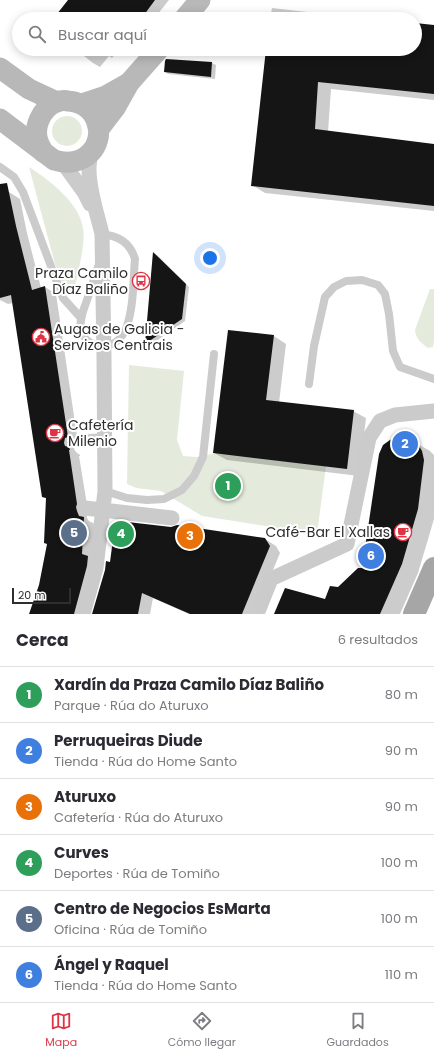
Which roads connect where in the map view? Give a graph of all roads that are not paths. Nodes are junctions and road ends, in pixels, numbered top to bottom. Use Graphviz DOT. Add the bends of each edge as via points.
graph roads {
  1 [pos="200,0"];
  2 [pos="190,12"];
  3 [pos="153,56"];
  4 [pos="0,68"];
  5 [pos="130,83"];
  6 [pos="57,102"];
  7 [pos="82,104"];
  8 [pos="0,119"];
  9 [pos="98,129"];
  10 [pos="44,152"];
  11 [pos="91,153"];
  12 [pos="63,163"];
  13 [pos="0,167"];
  14 [pos="97,216"];
  15 [pos="102,234"];
  16 [pos="102,254"];
  17 [pos="81,318"];
  18 [pos="104,346"];
  19 [pos="214,354"];
  20 [pos="434,379"];
  21 [pos="309,384"];
  22 [pos="434,411"];
  23 [pos="105,437"];
  24 [pos="69,442"];
  25 [pos="105,491"];
  26 [pos="84,508"];
  27 [pos="102,510"];
  28 [pos="172,518"];
  29 [pos="434,568"];
  30 [pos="83,614"];
  31 [pos="257,614"];
  32 [pos="414,614"];
  1 -- 2 [label="street"];
  3 -- 5 [label="street"];
  4 -- 6 [label="street" via="30,89"];
  5 -- 7 [label="street" via="106,96"];
  5 -- 9 [label="street"];
  6 -- 7 [label="street" via="65,100"];
  6 -- 10 [label="street" via="48,107 38,123 36,135"];
  7 -- 9 [label="street" via="91,111"];
  8 -- 10 [label="street"];
  9 -- 11 [label="street" via="98,137"];
  10 -- 12 [label="street"];
  11 -- 12 [label="street" via="74,162"];
  11 -- 14 [label="street" via="89,168"];
  12 -- 14 [label="street" via="84,192"];
  13 -- 17 [label="lane" via="14,177 23,192 63,298"];
  14 -- 15 [label="street"];
  15 -- 16 [label="street"];
  15 -- 18 [label="lane" via="120,238 133,252 135,259 131,312 125,330 117,341"];
  16 -- 17 [label="lane"];
  16 -- 18 [label="street"];
  17 -- 18 [label="lane" via="80,329 83,336 88,342"];
  18 -- 23 [label="street"];
  19 -- 25 [label="lane" via="203,457 194,476 182,490 164,499 127,498"];
  20 -- 21 [label="lane" via="400,367 393,352 385,294 378,285 362,280 346,281 334,287 325,297"];
  22 -- 31 [label="street" via="395,414 380,421 369,438 347,544 271,579"];
  23 -- 24 [label="lane"];
  23 -- 25 [label="street"];
  25 -- 27 [label="street"];
  26 -- 27 [label="street"];
  27 -- 28 [label="street"];
  27 -- 30 [label="street" via="96,568"];
  29 -- 32 [label="main road"];
}
